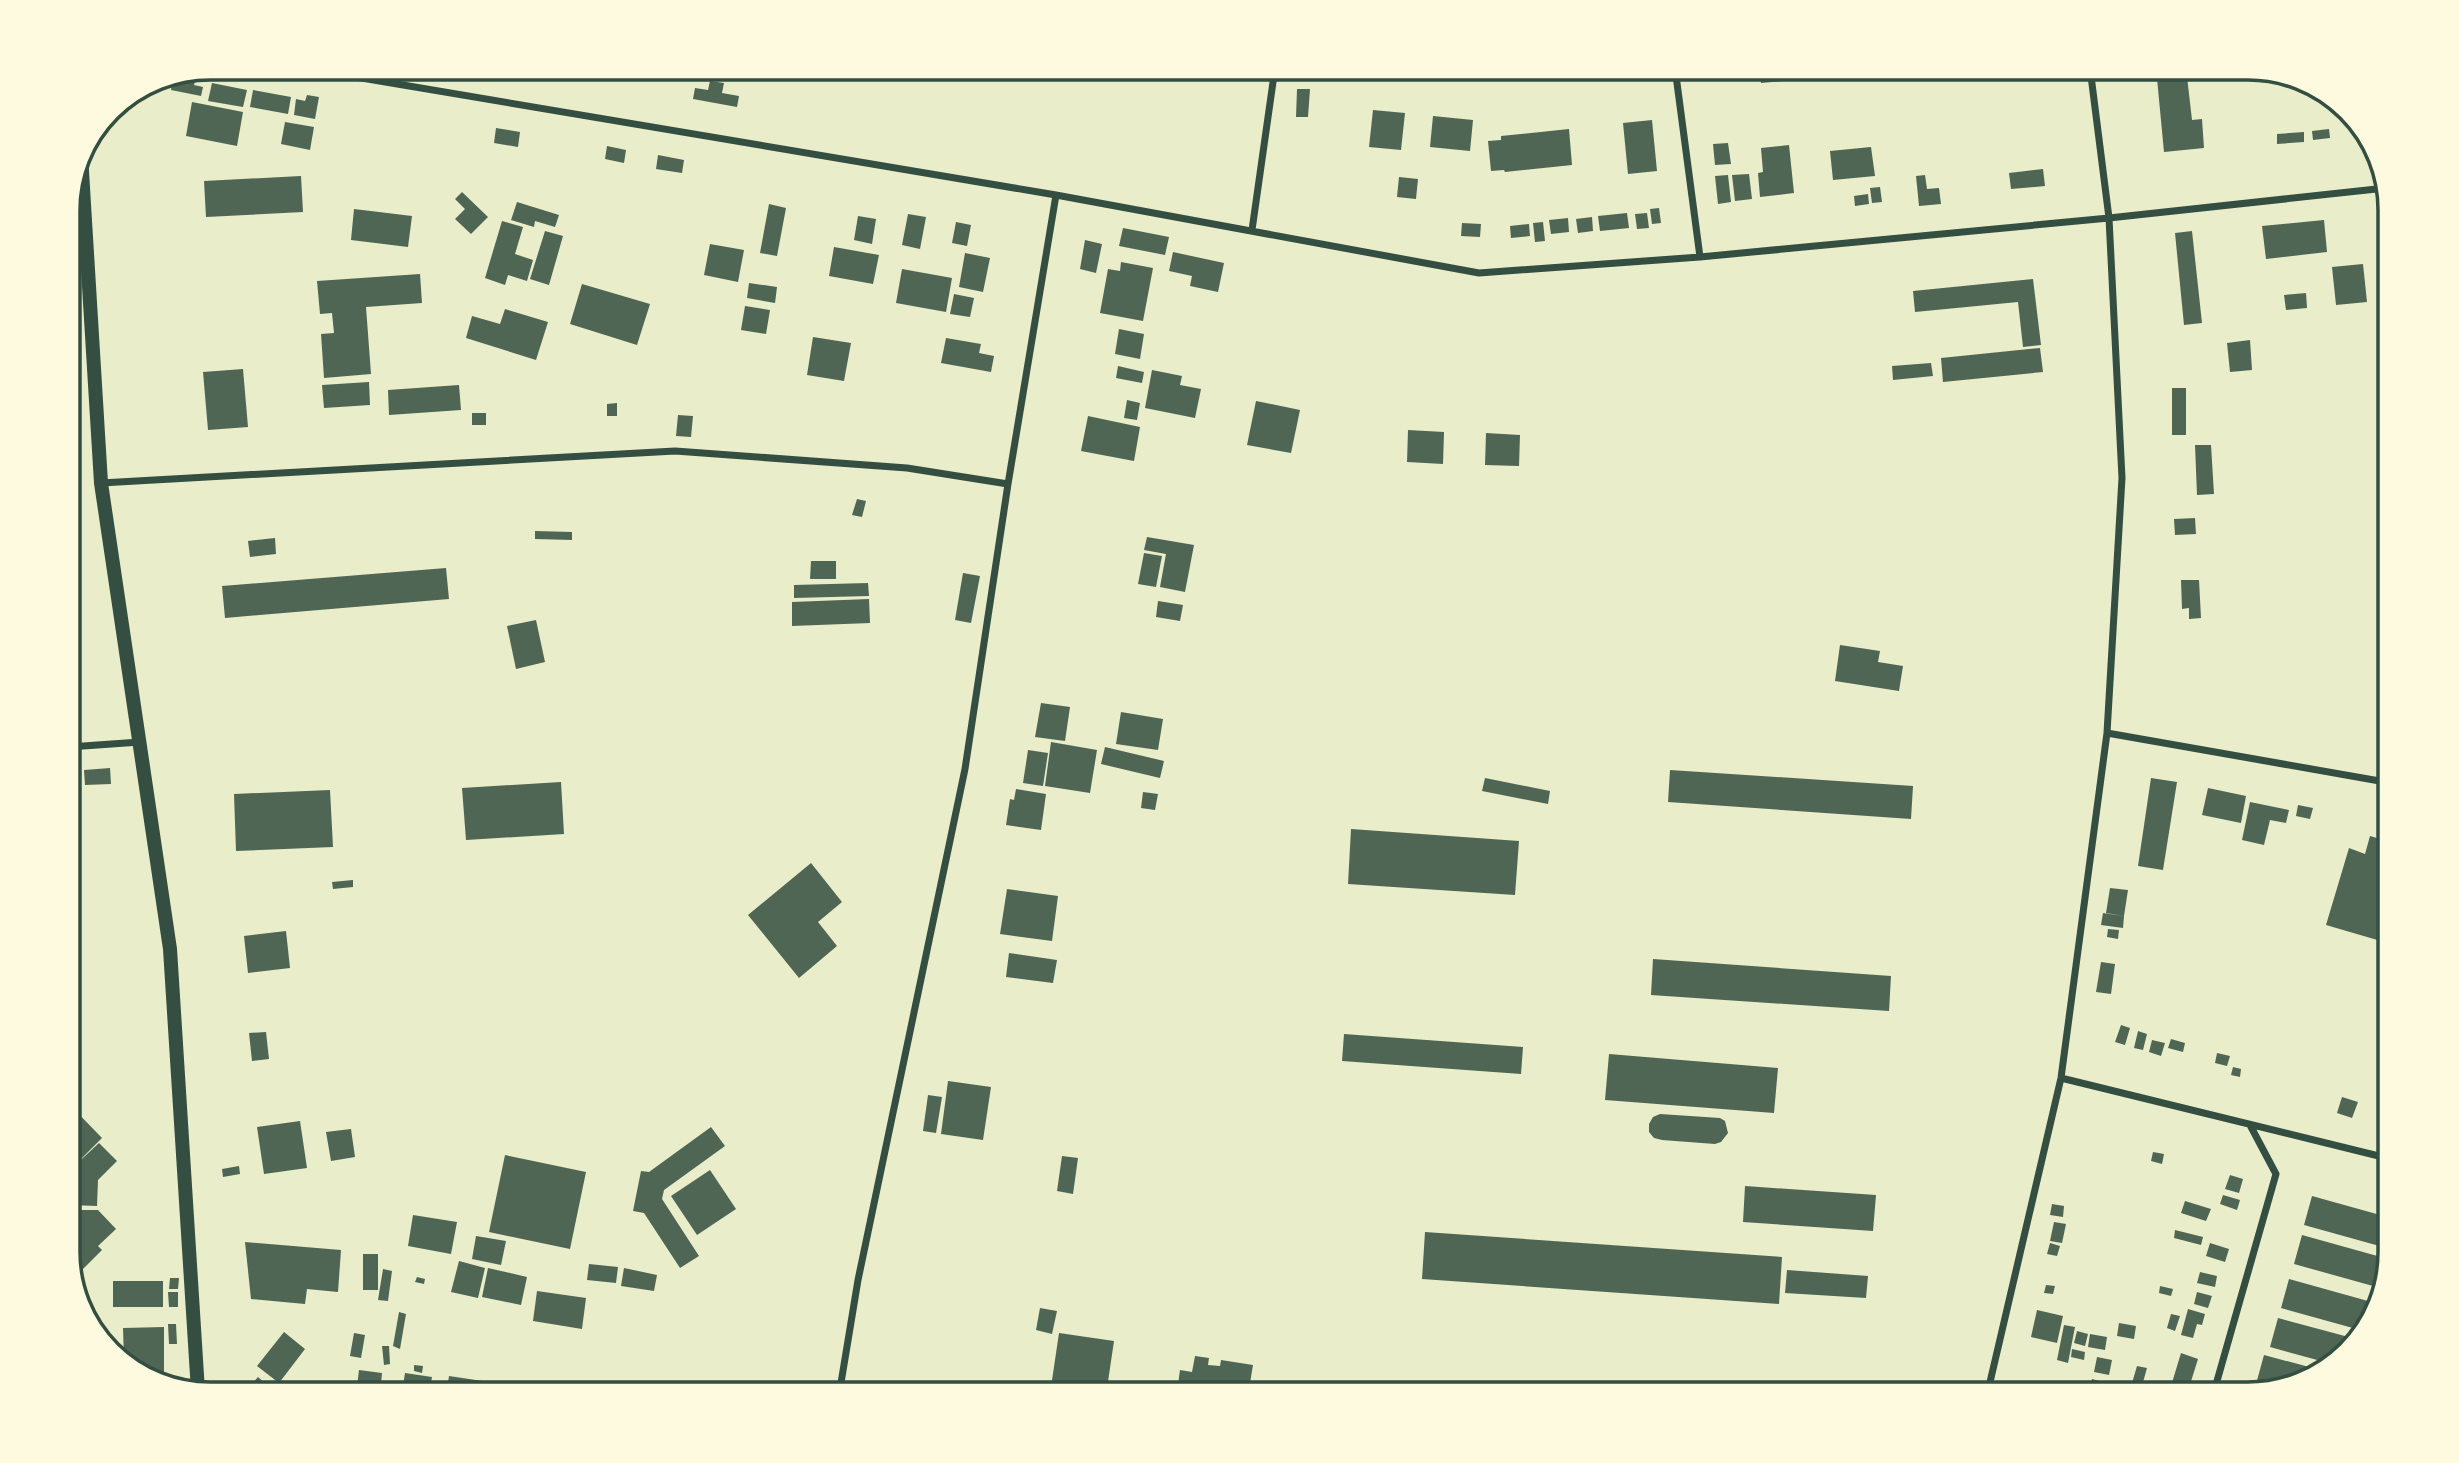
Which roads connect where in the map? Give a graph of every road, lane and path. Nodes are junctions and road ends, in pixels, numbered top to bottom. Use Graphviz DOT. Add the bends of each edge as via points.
graph roads {
  1 [pos="373,80"];
  2 [pos="1273,80"];
  3 [pos="1677,80"];
  4 [pos="2092,80"];
  5 [pos="83,188"];
  6 [pos="2376,189"];
  7 [pos="1056,195"];
  8 [pos="2109,218"];
  9 [pos="1252,230"];
  10 [pos="1700,257"];
  11 [pos="101,483"];
  12 [pos="1008,484"];
  13 [pos="2107,733"];
  14 [pos="140,742"];
  15 [pos="81,746"];
  16 [pos="2378,781"];
  17 [pos="2061,1078"];
  18 [pos="2250,1125"];
  19 [pos="2378,1155"];
  20 [pos="197,1381"];
  21 [pos="841,1382"];
  22 [pos="1990,1382"];
  23 [pos="2217,1382"];
  1 -- 7 [label="street"];
  2 -- 9 [label="street"];
  3 -- 10 [label="street"];
  4 -- 8 [label="street"];
  5 -- 11 [label="main road"];
  6 -- 8 [label="street"];
  7 -- 9 [label="street"];
  7 -- 12 [label="street"];
  8 -- 10 [label="street"];
  8 -- 13 [label="street" via="2122,478"];
  9 -- 10 [label="street" via="1479,273"];
  11 -- 12 [label="street" via="675,451 906,468"];
  11 -- 14 [label="main road"];
  12 -- 21 [label="street" via="965,769 858,1280"];
  13 -- 16 [label="street"];
  13 -- 17 [label="street"];
  14 -- 15 [label="street"];
  14 -- 20 [label="main road" via="170,949"];
  17 -- 18 [label="street"];
  17 -- 22 [label="street"];
  18 -- 19 [label="street"];
  18 -- 23 [label="street" via="2276,1174"];
}
